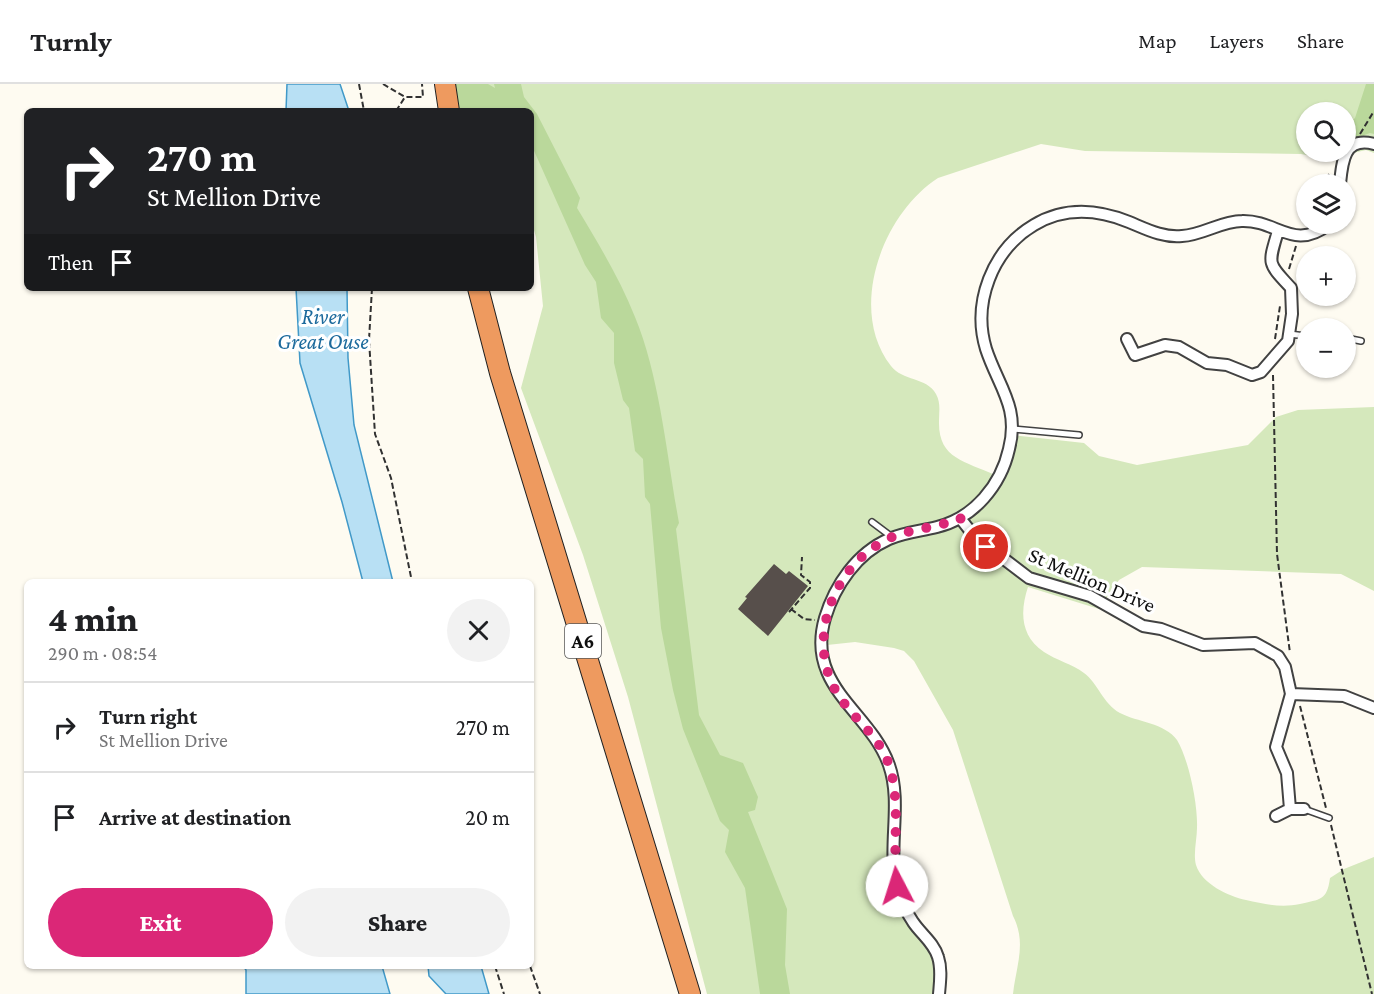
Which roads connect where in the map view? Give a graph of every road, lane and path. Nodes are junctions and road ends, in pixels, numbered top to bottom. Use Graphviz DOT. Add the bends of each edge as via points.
graph roads {
  1 [pos="358,84"];
  2 [pos="383,84"];
  3 [pos="422,84"];
  4 [pos="445,84"];
  5 [pos="405,97"];
  6 [pos="363,108"];
  7 [pos="398,108"];
  8 [pos="449,108"];
  9 [pos="1374,111"];
  10 [pos="1359,142"];
  11 [pos="1374,144"];
  12 [pos="1341,174"];
  13 [pos="1278,231"];
  14 [pos="1312,234"];
  15 [pos="372,291"];
  16 [pos="479,291"];
  17 [pos="1289,334"];
  18 [pos="1296,335"];
  19 [pos="1127,339"];
  20 [pos="1356,339"];
  21 [pos="1361,340"];
  22 [pos="1274,357"];
  23 [pos="1012,429"];
  24 [pos="1079,435"];
  25 [pos="960,518"];
  26 [pos="872,522"];
  27 [pos="892,537"];
  28 [pos="802,557"];
  29 [pos="411,579"];
  30 [pos="824,621"];
  31 [pos="1291,660"];
  32 [pos="1294,694"];
  33 [pos="1374,708"];
  34 [pos="1290,808"];
  35 [pos="1304,809"];
  36 [pos="1276,816"];
  37 [pos="1329,819"];
  38 [pos="496,969"];
  39 [pos="531,969"];
  40 [pos="504,994"];
  41 [pos="540,994"];
  42 [pos="690,994"];
  43 [pos="939,994"];
  44 [pos="1372,994"];
  1 -- 6 [label="path"];
  2 -- 5 [label="path"];
  3 -- 5 [label="path" via="423,97"];
  4 -- 8 [label="highway"];
  5 -- 7 [label="path"];
  9 -- 10 [label="path" via="1361,129"];
  10 -- 11 [label="street"];
  10 -- 12 [label="street" via="1343,156"];
  13 -- 14 [label="street" via="1299,237"];
  13 -- 17 [label="street" via="1272,265 1291,288"];
  13 -- 23 [label="street" via="1242,221 1197,234 1165,236 1089,211 1051,216 1018,237 995,265 987,285 982,323 988,354 1008,396"];
  15 -- 29 [label="path" via="369,340 375,434 391,478"];
  16 -- 42 [label="highway, A6" via="500,373"];
  17 -- 18 [label="lane"];
  17 -- 22 [label="street" via="1283,349"];
  19 -- 22 [label="street" via="1135,355 1165,345 1179,347 1207,363 1227,365 1252,375 1261,372"];
  20 -- 21 [label="lane"];
  22 -- 31 [label="path" via="1272,424 1277,554"];
  23 -- 24 [label="lane"];
  23 -- 25 [label="street" via="1003,470 988,494"];
  25 -- 27 [label="street" via="940,527"];
  25 -- 32 [label="street, St Mellion Drive" via="982,544 1029,578 1090,596 1143,626 1203,645 1241,642 1266,647 1285,667"];
  26 -- 27 [label="lane"];
  27 -- 30 [label="street" via="867,551 852,566"];
  28 -- 30 [label="path" via="801,575 810,582 810,588 790,610 804,619"];
  30 -- 43 [label="street" via="824,661 829,678 841,699 872,732 890,768 897,886 913,922 938,956"];
  32 -- 33 [label="street" via="1344,696"];
  32 -- 34 [label="street, St Mellion Drive" via="1276,747 1287,772"];
  32 -- 37 [label="path"];
  34 -- 35 [label="street"];
  34 -- 36 [label="street"];
  35 -- 37 [label="lane"];
  37 -- 44 [label="path"];
  38 -- 40 [label="path"];
  39 -- 41 [label="path"];
}
